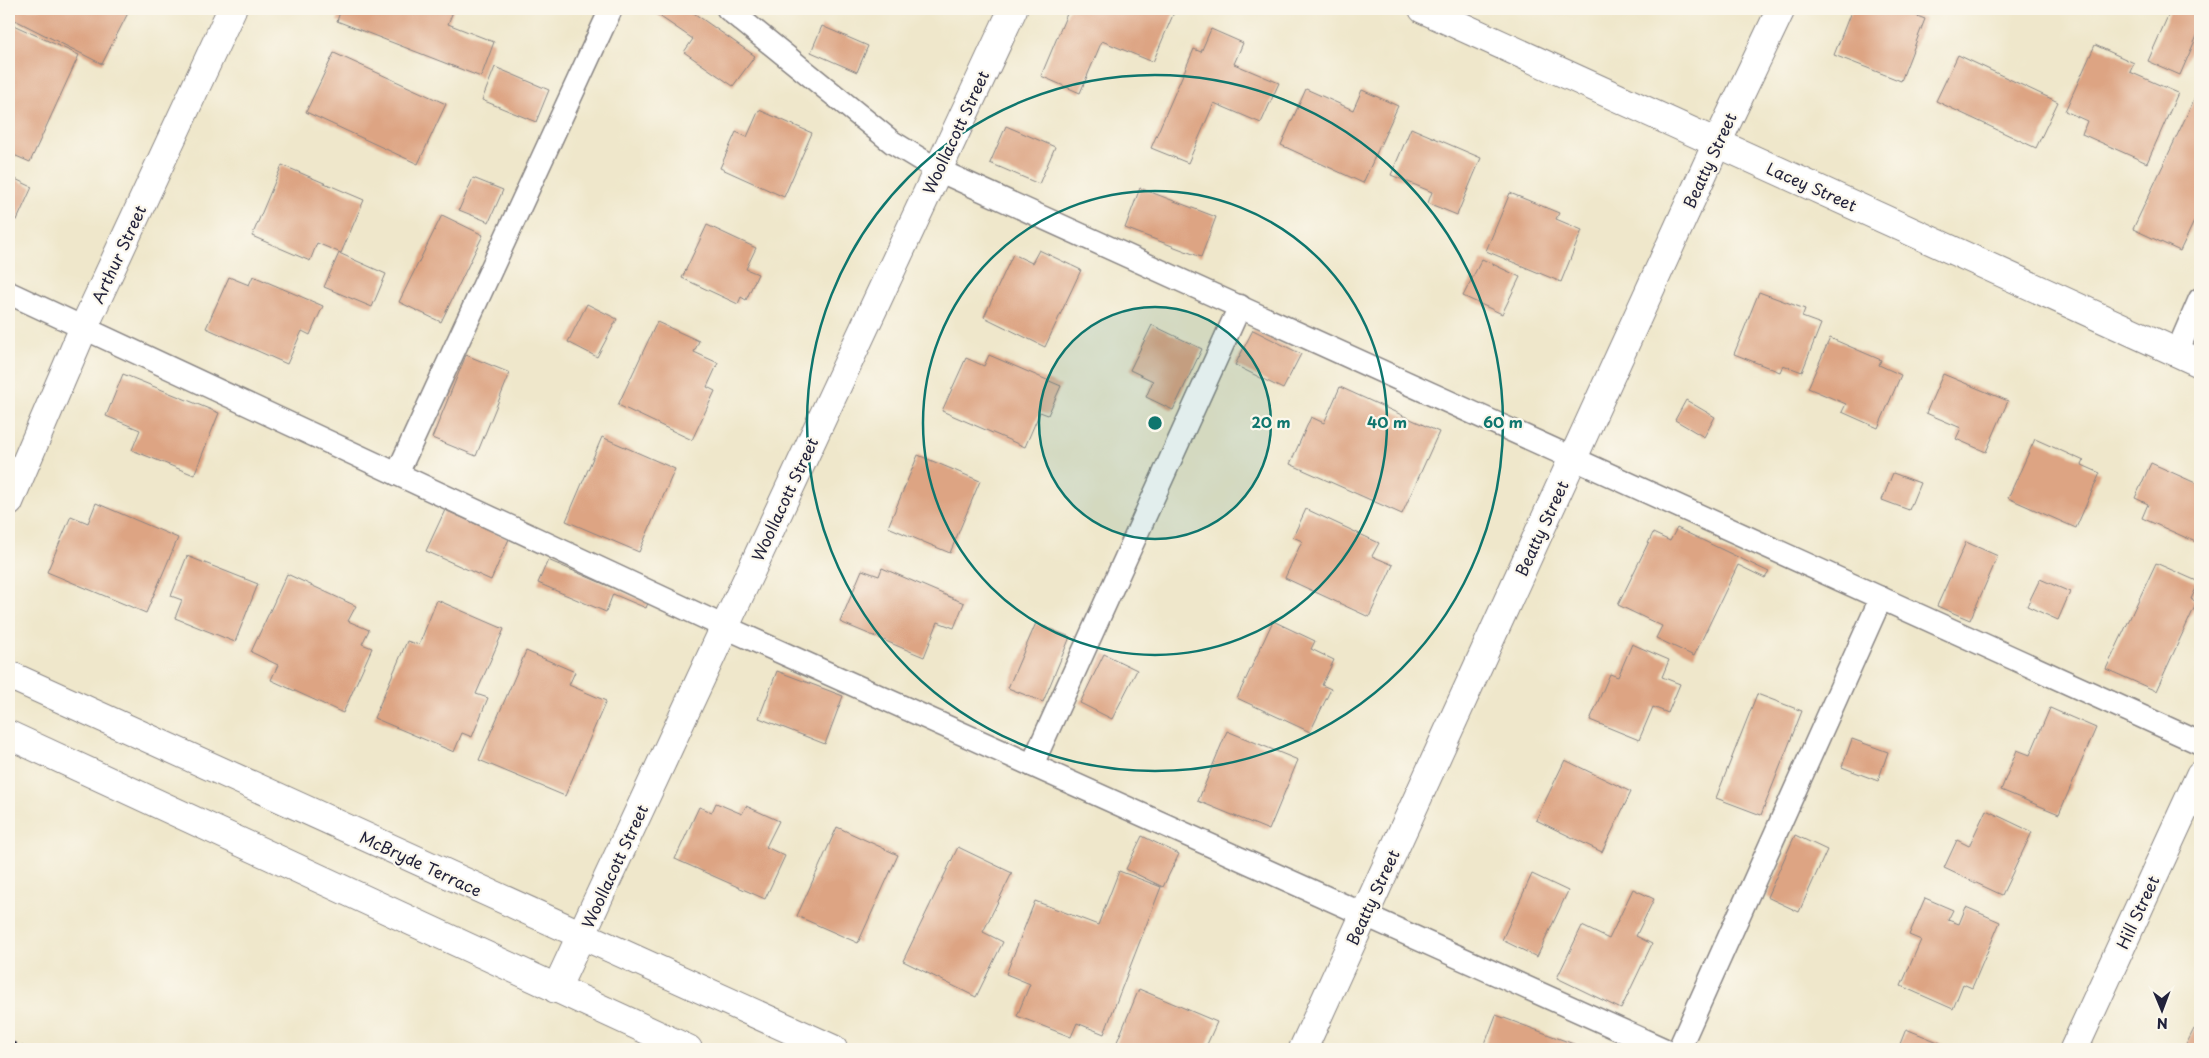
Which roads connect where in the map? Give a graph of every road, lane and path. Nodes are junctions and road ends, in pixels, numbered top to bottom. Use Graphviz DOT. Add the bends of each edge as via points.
graph roads {
  1 [pos="232,9"];
  2 [pos="611,9"];
  3 [pos="728,9"];
  4 [pos="1012,9"];
  5 [pos="1423,9"];
  6 [pos="1781,9"];
  7 [pos="1717,142"];
  8 [pos="938,170"];
  9 [pos="9,292"];
  10 [pos="2200,299"];
  11 [pos="1240,306"];
  12 [pos="84,327"];
  13 [pos="2188,357"];
  14 [pos="1573,457"];
  15 [pos="397,474"];
  16 [pos="9,502"];
  17 [pos="1882,598"];
  18 [pos="724,627"];
  19 [pos="9,675"];
  20 [pos="9,735"];
  21 [pos="2200,742"];
  22 [pos="1032,765"];
  23 [pos="2200,775"];
  24 [pos="1365,914"];
  25 [pos="581,936"];
  26 [pos="556,989"];
  27 [pos="688,1049"];
  28 [pos="833,1049"];
  29 [pos="1303,1049"];
  30 [pos="1663,1049"];
  31 [pos="1679,1049"];
  32 [pos="2074,1049"];
  1 -- 12 [label="street, Arthur Street"];
  2 -- 15 [label="lane"];
  3 -- 8 [label="lane" via="892,142"];
  4 -- 8 [label="street, Woollacott Street"];
  5 -- 7 [label="street, Lacey Street"];
  6 -- 7 [label="street, Beatty Street"];
  7 -- 13 [label="street, Lacey Street"];
  7 -- 14 [label="street, Beatty Street"];
  8 -- 11 [label="lane"];
  8 -- 18 [label="street, Woollacott Street"];
  9 -- 12 [label="lane"];
  10 -- 13 [label="lane"];
  11 -- 14 [label="lane"];
  11 -- 22 [label="lane"];
  12 -- 15 [label="lane"];
  12 -- 16 [label="street, Arthur Street"];
  14 -- 17 [label="lane"];
  14 -- 24 [label="street, Beatty Street"];
  15 -- 18 [label="lane"];
  17 -- 21 [label="lane"];
  17 -- 31 [label="lane"];
  18 -- 22 [label="lane"];
  18 -- 25 [label="street, Woollacott Street"];
  19 -- 25 [label="street, McBryde Terrace"];
  20 -- 26 [label="street"];
  22 -- 24 [label="lane"];
  23 -- 32 [label="street, Hill Street"];
  24 -- 29 [label="street, Beatty Street"];
  24 -- 30 [label="lane"];
  25 -- 26 [label="street, Woollacott Street"];
  25 -- 28 [label="street, McBryde Terrace"];
  26 -- 27 [label="street"];
}
